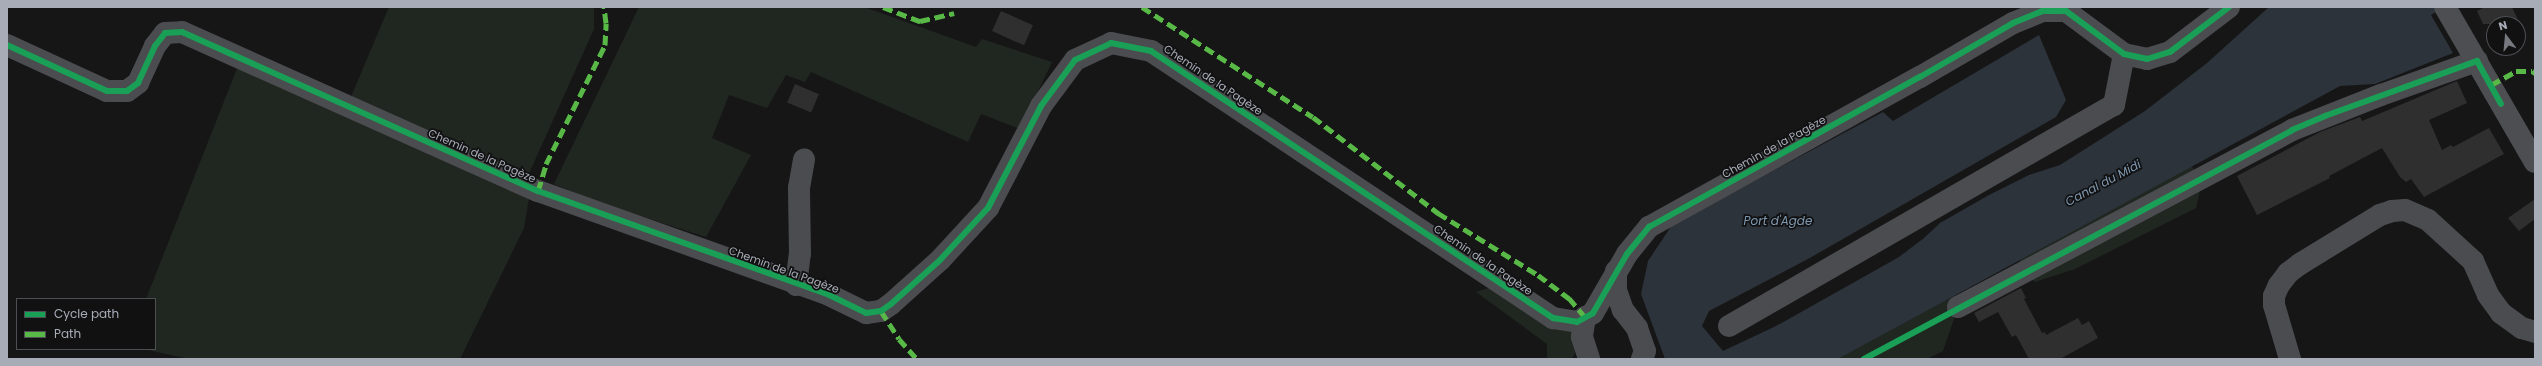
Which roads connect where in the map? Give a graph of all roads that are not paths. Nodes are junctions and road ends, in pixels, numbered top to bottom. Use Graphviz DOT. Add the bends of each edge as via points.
graph roads {
  1 [pos="2229,7"];
  2 [pos="2446,8"];
  3 [pos="7,46"];
  4 [pos="2124,54"];
  5 [pos="2477,61"];
  6 [pos="804,159"];
  7 [pos="2535,162"];
  8 [pos="1616,271"];
  9 [pos="796,285"];
  10 [pos="1958,307"];
  11 [pos="1585,317"];
  12 [pos="1729,326"];
  13 [pos="2535,332"];
  14 [pos="1589,359"];
  15 [pos="1642,359"];
  16 [pos="2290,359"];
  1 -- 4 [label="street, Chemin de la Pagèze" via="2170,52 2147,59"];
  2 -- 5 [label="main road"];
  3 -- 9 [label="street, Chemin de la Pagèze" via="107,92 127,91 138,83 155,46 165,32 182,32 538,191"];
  4 -- 8 [label="street, Chemin de la Pagèze" via="2066,11 2042,11 2013,23 1649,227 1626,254"];
  4 -- 12 [label="street" via="2114,104"];
  5 -- 7 [label="main road"];
  5 -- 10 [label="street" via="2292,130"];
  6 -- 9 [label="street" via="798,188 800,254"];
  8 -- 11 [label="street, Chemin de la Pagèze" via="1593,313"];
  8 -- 15 [label="street" via="1616,290 1623,310 1637,328 1645,351"];
  9 -- 11 [label="street, Chemin de la Pagèze" via="825,293 866,313 881,311 891,304 940,260 988,208 1041,106 1075,60 1111,43 1151,51 1553,318 1577,322"];
  11 -- 14 [label="street" via="1582,337"];
  13 -- 16 [label="street" via="2522,328 2501,313 2488,295 2473,261 2428,220 2405,210 2392,211 2300,264 2288,273 2279,285 2274,305"];
}
